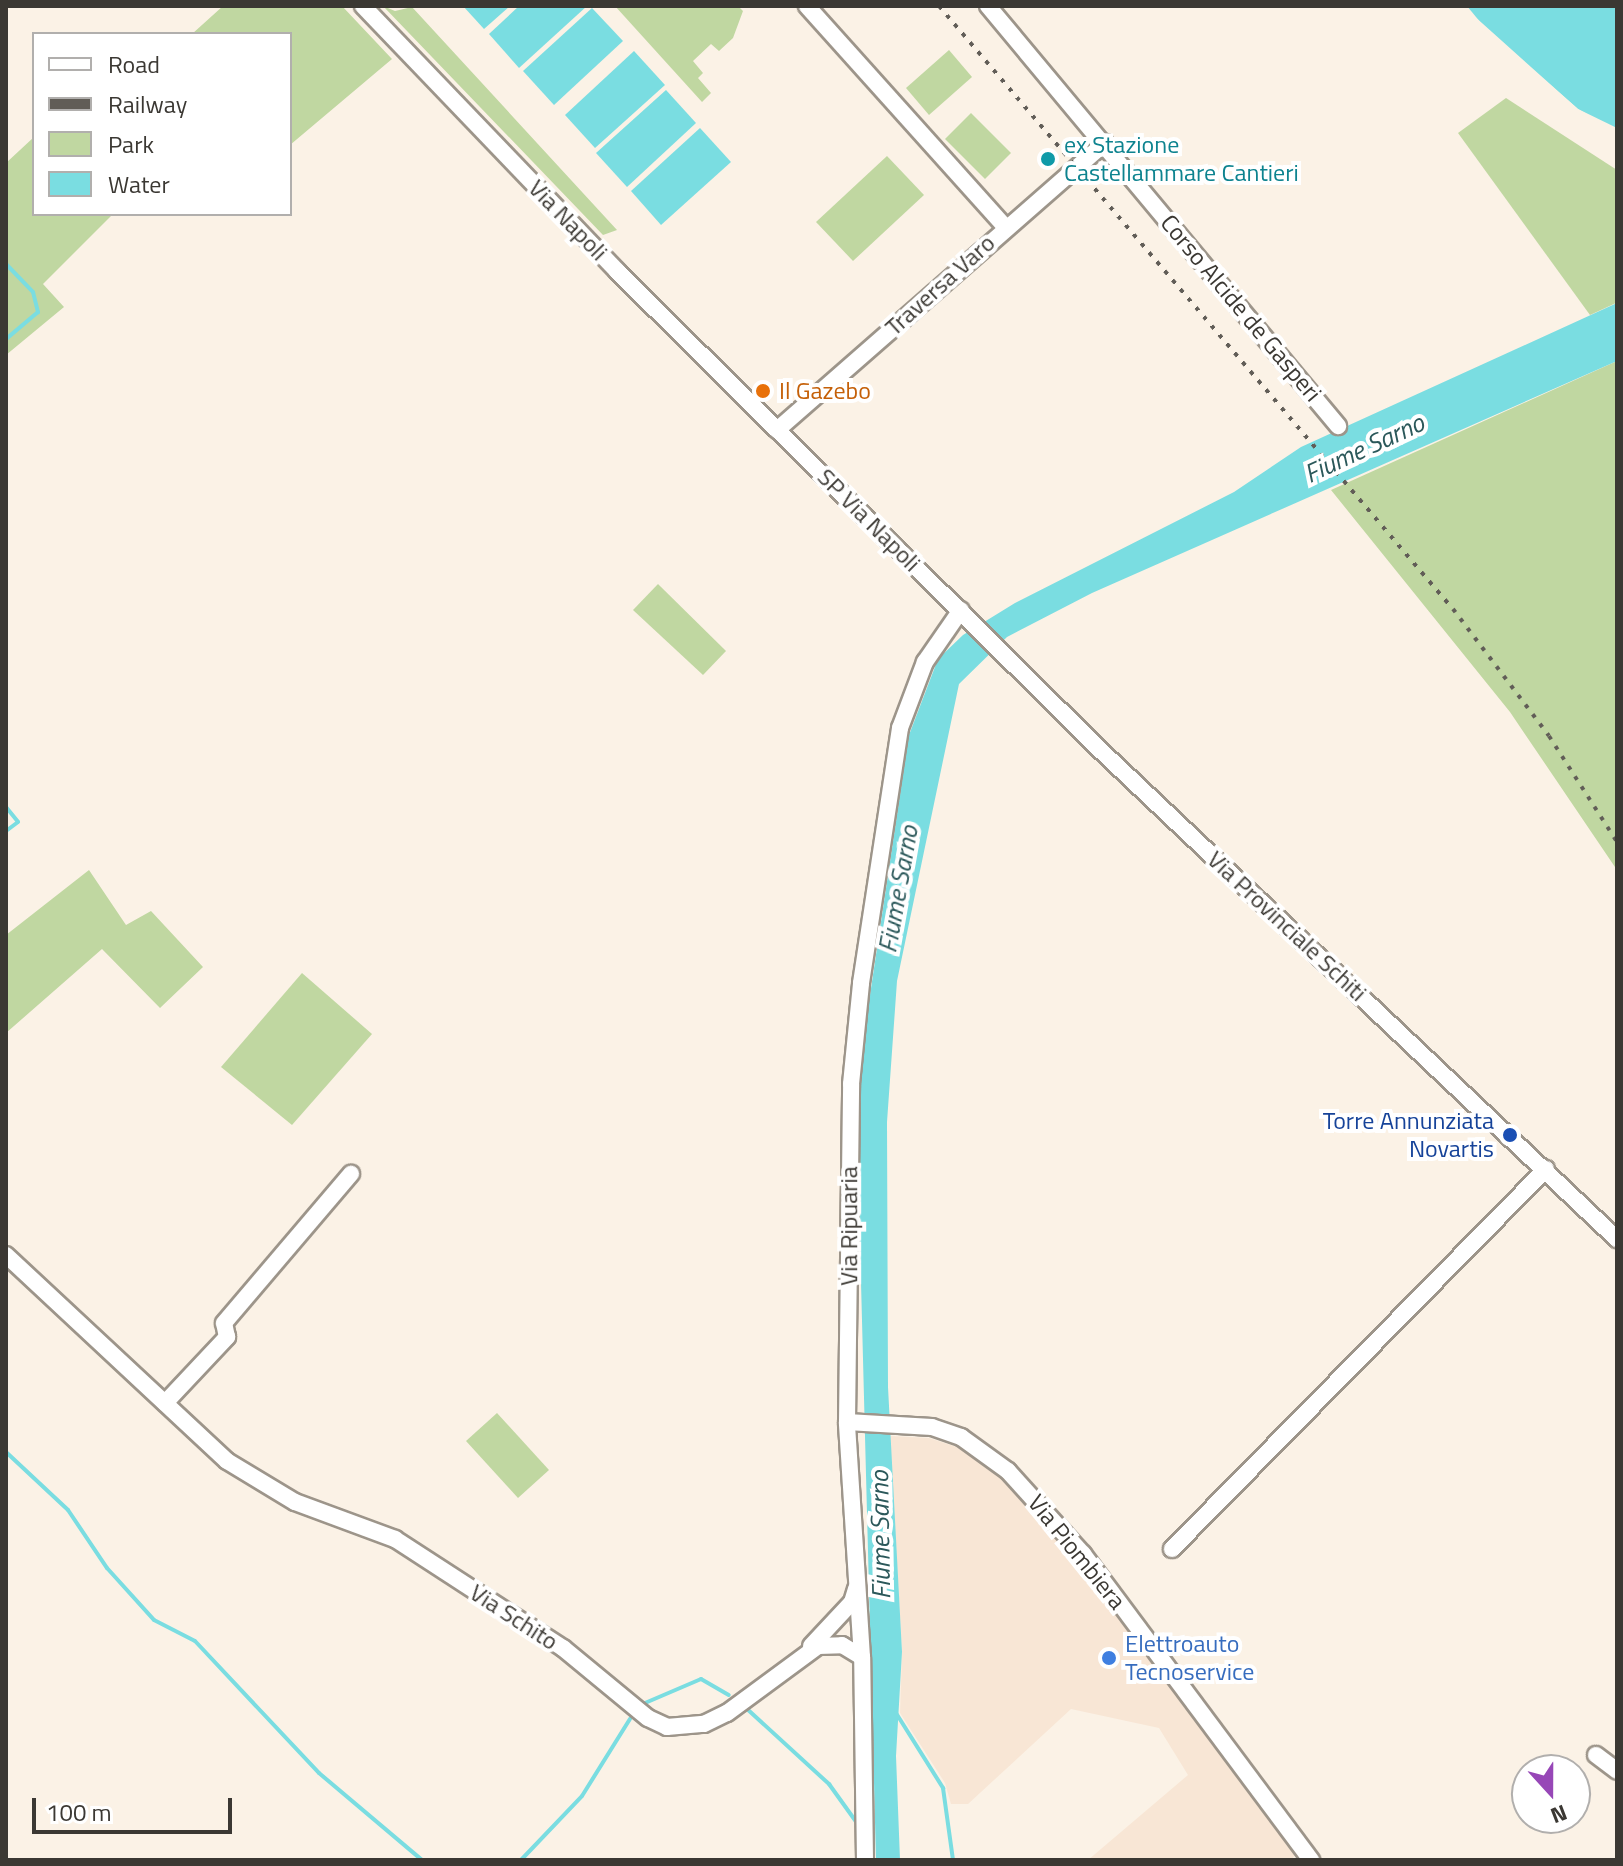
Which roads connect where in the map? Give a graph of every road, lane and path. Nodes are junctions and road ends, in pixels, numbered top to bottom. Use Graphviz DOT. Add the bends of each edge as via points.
graph roads {
  1 [pos="363,6"];
  2 [pos="807,6"];
  3 [pos="988,6"];
  4 [pos="1105,143"];
  5 [pos="1005,227"];
  6 [pos="1338,426"];
  7 [pos="777,430"];
  8 [pos="961,610"];
  9 [pos="1546,1169"];
  10 [pos="351,1174"];
  11 [pos="1617,1239"];
  12 [pos="6,1255"];
  13 [pos="165,1403"];
  14 [pos="847,1422"];
  15 [pos="1172,1549"];
  16 [pos="857,1584"];
  17 [pos="805,1653"];
  18 [pos="862,1657"];
  19 [pos="1596,1755"];
  20 [pos="1617,1771"];
  21 [pos="865,1860"];
  22 [pos="1311,1860"];
  1 -- 7 [label="street, Via Napoli"];
  2 -- 5 [label="street"];
  3 -- 4 [label="street, Corso Alcide de Gasperi"];
  4 -- 5 [label="street, Traversa Varo"];
  4 -- 6 [label="street, Corso Alcide de Gasperi"];
  5 -- 7 [label="street, Traversa Varo"];
  7 -- 8 [label="street, SP Via Napoli"];
  8 -- 9 [label="street, Via Provinciale Schiti" via="1097,747"];
  8 -- 14 [label="street, Via Ripuaria" via="925,662 900,728 861,983 848,1120"];
  9 -- 11 [label="street, Via Provinciale Schiti"];
  9 -- 15 [label="street"];
  10 -- 13 [label="street" via="224,1323 227,1337"];
  12 -- 13 [label="street, Via Schito"];
  13 -- 17 [label="street, Via Schito" via="227,1461 295,1502 395,1539 563,1648 648,1718 667,1727 704,1724 727,1713"];
  14 -- 16 [label="street, Via Ripuaria"];
  14 -- 22 [label="street, Via Piombiera" via="932,1427 961,1437 1008,1471 1047,1512"];
  16 -- 17 [label="street" via="852,1602"];
  16 -- 18 [label="street, Via Ripuaria"];
  17 -- 18 [label="street, Via Schito" via="833,1643"];
  18 -- 21 [label="street, Via Ripuaria"];
  19 -- 20 [label="street"];
}
